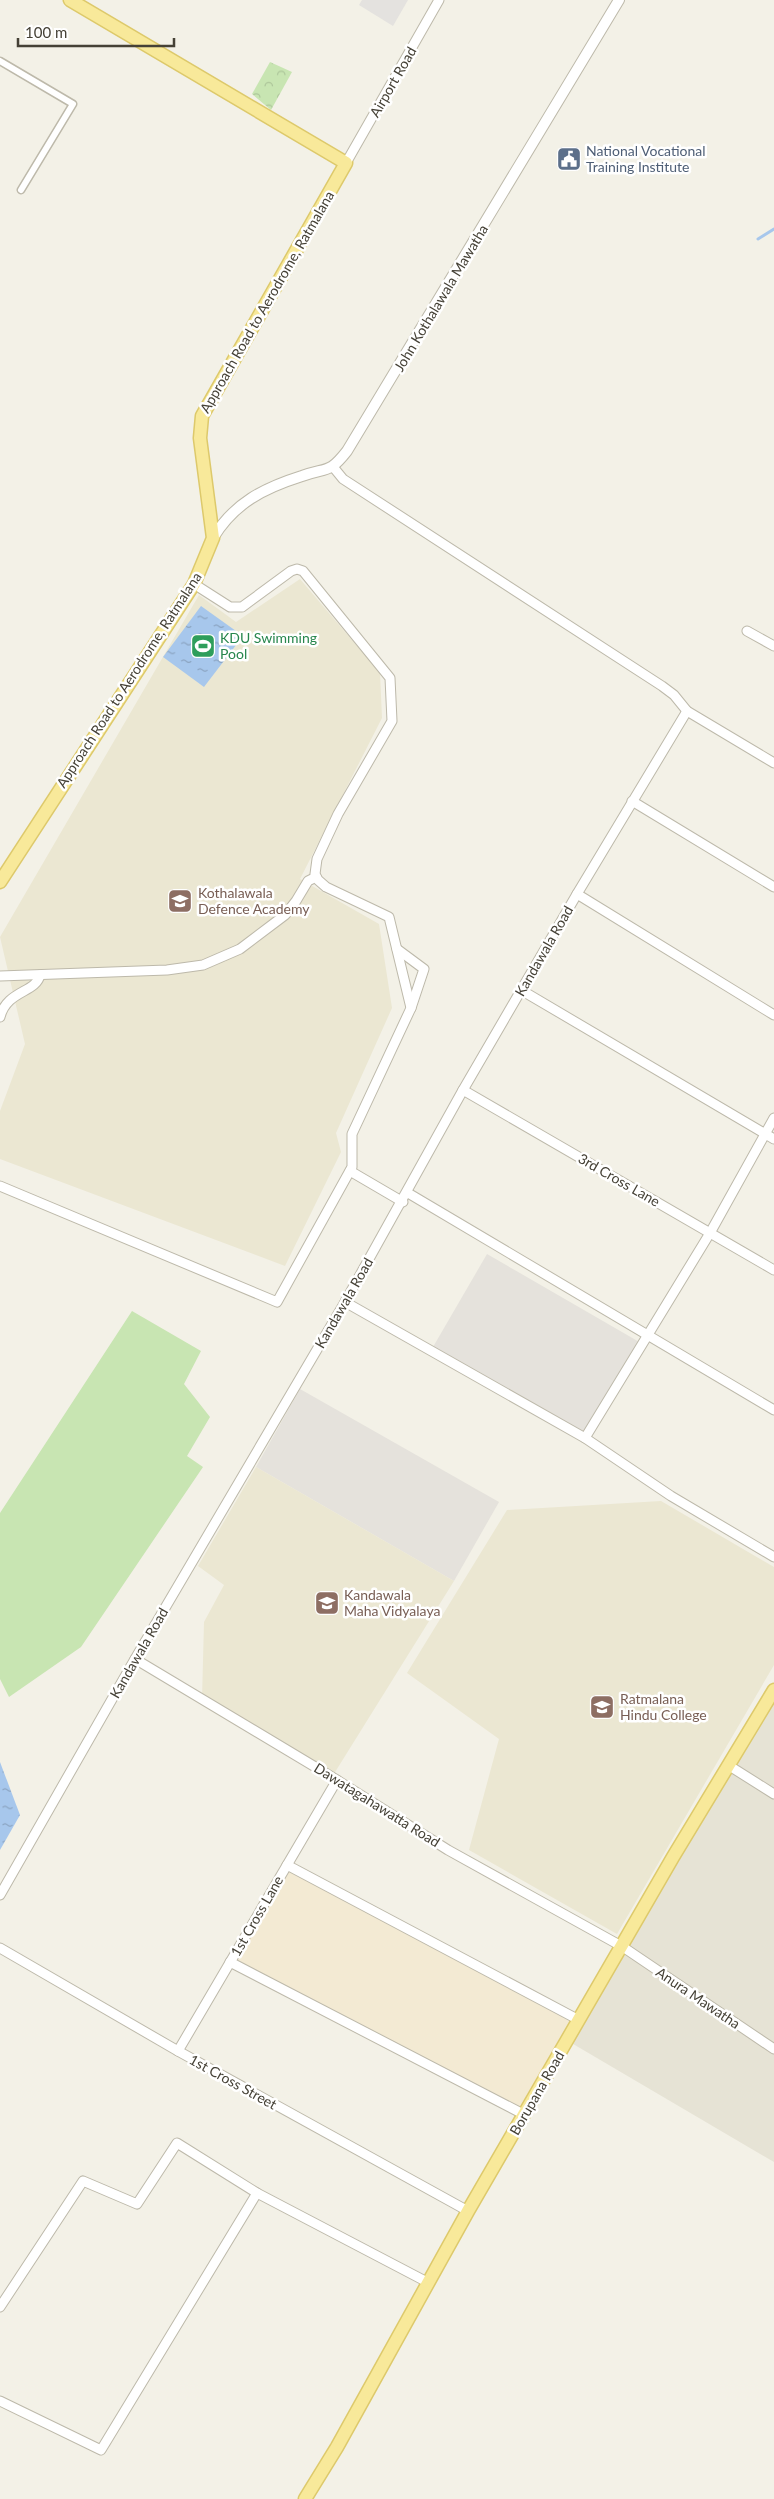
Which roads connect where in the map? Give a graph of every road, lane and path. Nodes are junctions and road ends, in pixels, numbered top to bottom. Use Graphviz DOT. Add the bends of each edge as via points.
graph roads {
  1 [pos="70,0"];
  2 [pos="440,0"];
  3 [pos="619,0"];
  4 [pos="0,61"];
  5 [pos="346,163"];
  6 [pos="21,190"];
  7 [pos="334,468"];
  8 [pos="212,538"];
  9 [pos="194,584"];
  10 [pos="747,631"];
  11 [pos="774,646"];
  12 [pos="687,711"];
  13 [pos="774,763"];
  14 [pos="632,801"];
  15 [pos="316,877"];
  16 [pos="0,882"];
  17 [pos="774,887"];
  18 [pos="577,894"];
  19 [pos="397,949"];
  20 [pos="40,975"];
  21 [pos="0,976"];
  22 [pos="521,990"];
  23 [pos="411,1008"];
  24 [pos="774,1014"];
  25 [pos="0,1017"];
  26 [pos="463,1090"];
  27 [pos="774,1118"];
  28 [pos="765,1133"];
  29 [pos="774,1139"];
  30 [pos="350,1171"];
  31 [pos="0,1186"];
  32 [pos="408,1193"];
  33 [pos="403,1202"];
  34 [pos="710,1233"];
  35 [pos="774,1270"];
  36 [pos="345,1302"];
  37 [pos="646,1334"];
  38 [pos="774,1410"];
  39 [pos="585,1438"];
  40 [pos="774,1556"];
  41 [pos="135,1659"];
  42 [pos="774,1690"];
  43 [pos="728,1765"];
  44 [pos="337,1780"];
  45 [pos="774,1794"];
  46 [pos="287,1865"];
  47 [pos="0,1895"];
  48 [pos="623,1947"];
  49 [pos="0,1948"];
  50 [pos="230,1962"];
  51 [pos="579,2020"];
  52 [pos="774,2049"];
  53 [pos="178,2051"];
  54 [pos="525,2115"];
  55 [pos="257,2192"];
  56 [pos="468,2211"];
  57 [pos="429,2284"];
  58 [pos="0,2307"];
  59 [pos="0,2401"];
  60 [pos="305,2499"];
  1 -- 5 [label="main road"];
  2 -- 5 [label="street, Airport Road"];
  3 -- 7 [label="street, John Kothalawala Mawatha" via="353,443"];
  4 -- 6 [label="street" via="72,104"];
  5 -- 8 [label="main road, Approach Road to Aerodrome, Ratmalana" via="202,416 200,438"];
  7 -- 8 [label="street" via="289,480 254,496 230,514"];
  7 -- 12 [label="street" via="343,479 662,686"];
  8 -- 9 [label="main road, Approach Road to Aerodrome, Ratmalana"];
  9 -- 15 [label="street" via="236,608 242,607 291,571 303,571 390,678 392,721 324,843 317,859"];
  9 -- 16 [label="main road, Approach Road to Aerodrome, Ratmalana"];
  10 -- 11 [label="street"];
  12 -- 13 [label="street"];
  12 -- 14 [label="street, Kandawala Road"];
  14 -- 17 [label="street"];
  14 -- 18 [label="street, Kandawala Road"];
  15 -- 19 [label="street" via="326,887 389,917"];
  15 -- 20 [label="street" via="308,882 284,915 240,948 203,965 167,970"];
  18 -- 22 [label="street, Kandawala Road"];
  18 -- 24 [label="street"];
  19 -- 23 [label="street"];
  19 -- 23 [label="street" via="424,969"];
  20 -- 21 [label="street"];
  20 -- 25 [label="street" via="35,984 6,1002"];
  22 -- 26 [label="street, Kandawala Road"];
  22 -- 28 [label="street"];
  23 -- 30 [label="street" via="352,1134 353,1162"];
  26 -- 32 [label="street, Kandawala Road"];
  26 -- 34 [label="street, 3rd Cross Lane"];
  27 -- 28 [label="street"];
  28 -- 29 [label="street"];
  28 -- 34 [label="street"];
  30 -- 31 [label="street" via="277,1302"];
  30 -- 33 [label="street"];
  32 -- 33 [label="street, Kandawala Road"];
  32 -- 37 [label="street"];
  33 -- 36 [label="street, Kandawala Road"];
  34 -- 35 [label="street, 3rd Cross Lane"];
  34 -- 37 [label="street"];
  36 -- 39 [label="street"];
  36 -- 41 [label="street, Kandawala Road"];
  37 -- 38 [label="street"];
  37 -- 39 [label="street"];
  39 -- 40 [label="street" via="670,1496"];
  41 -- 44 [label="street, Dawatagahawatta Road"];
  41 -- 47 [label="street, Kandawala Road"];
  42 -- 43 [label="main road, Borupana Road"];
  43 -- 45 [label="street"];
  43 -- 48 [label="main road, Borupana Road"];
  44 -- 46 [label="street, 1st Cross Lane"];
  44 -- 48 [label="street, Dawatagahawatta Road" via="448,1850"];
  46 -- 50 [label="street, 1st Cross Lane"];
  46 -- 51 [label="street"];
  48 -- 51 [label="main road, Borupana Road"];
  48 -- 52 [label="street, Anura Mawatha"];
  49 -- 53 [label="street, 1st Cross Street"];
  50 -- 53 [label="street, 1st Cross Lane"];
  50 -- 54 [label="street"];
  51 -- 54 [label="main road, Borupana Road"];
  53 -- 56 [label="street, 1st Cross Street"];
  54 -- 56 [label="main road, Borupana Road"];
  55 -- 57 [label="street"];
  55 -- 58 [label="street" via="177,2143 137,2204 83,2180"];
  55 -- 59 [label="street" via="101,2450"];
  56 -- 57 [label="main road, Borupana Road"];
  57 -- 60 [label="main road, Borupana Road"];
}
